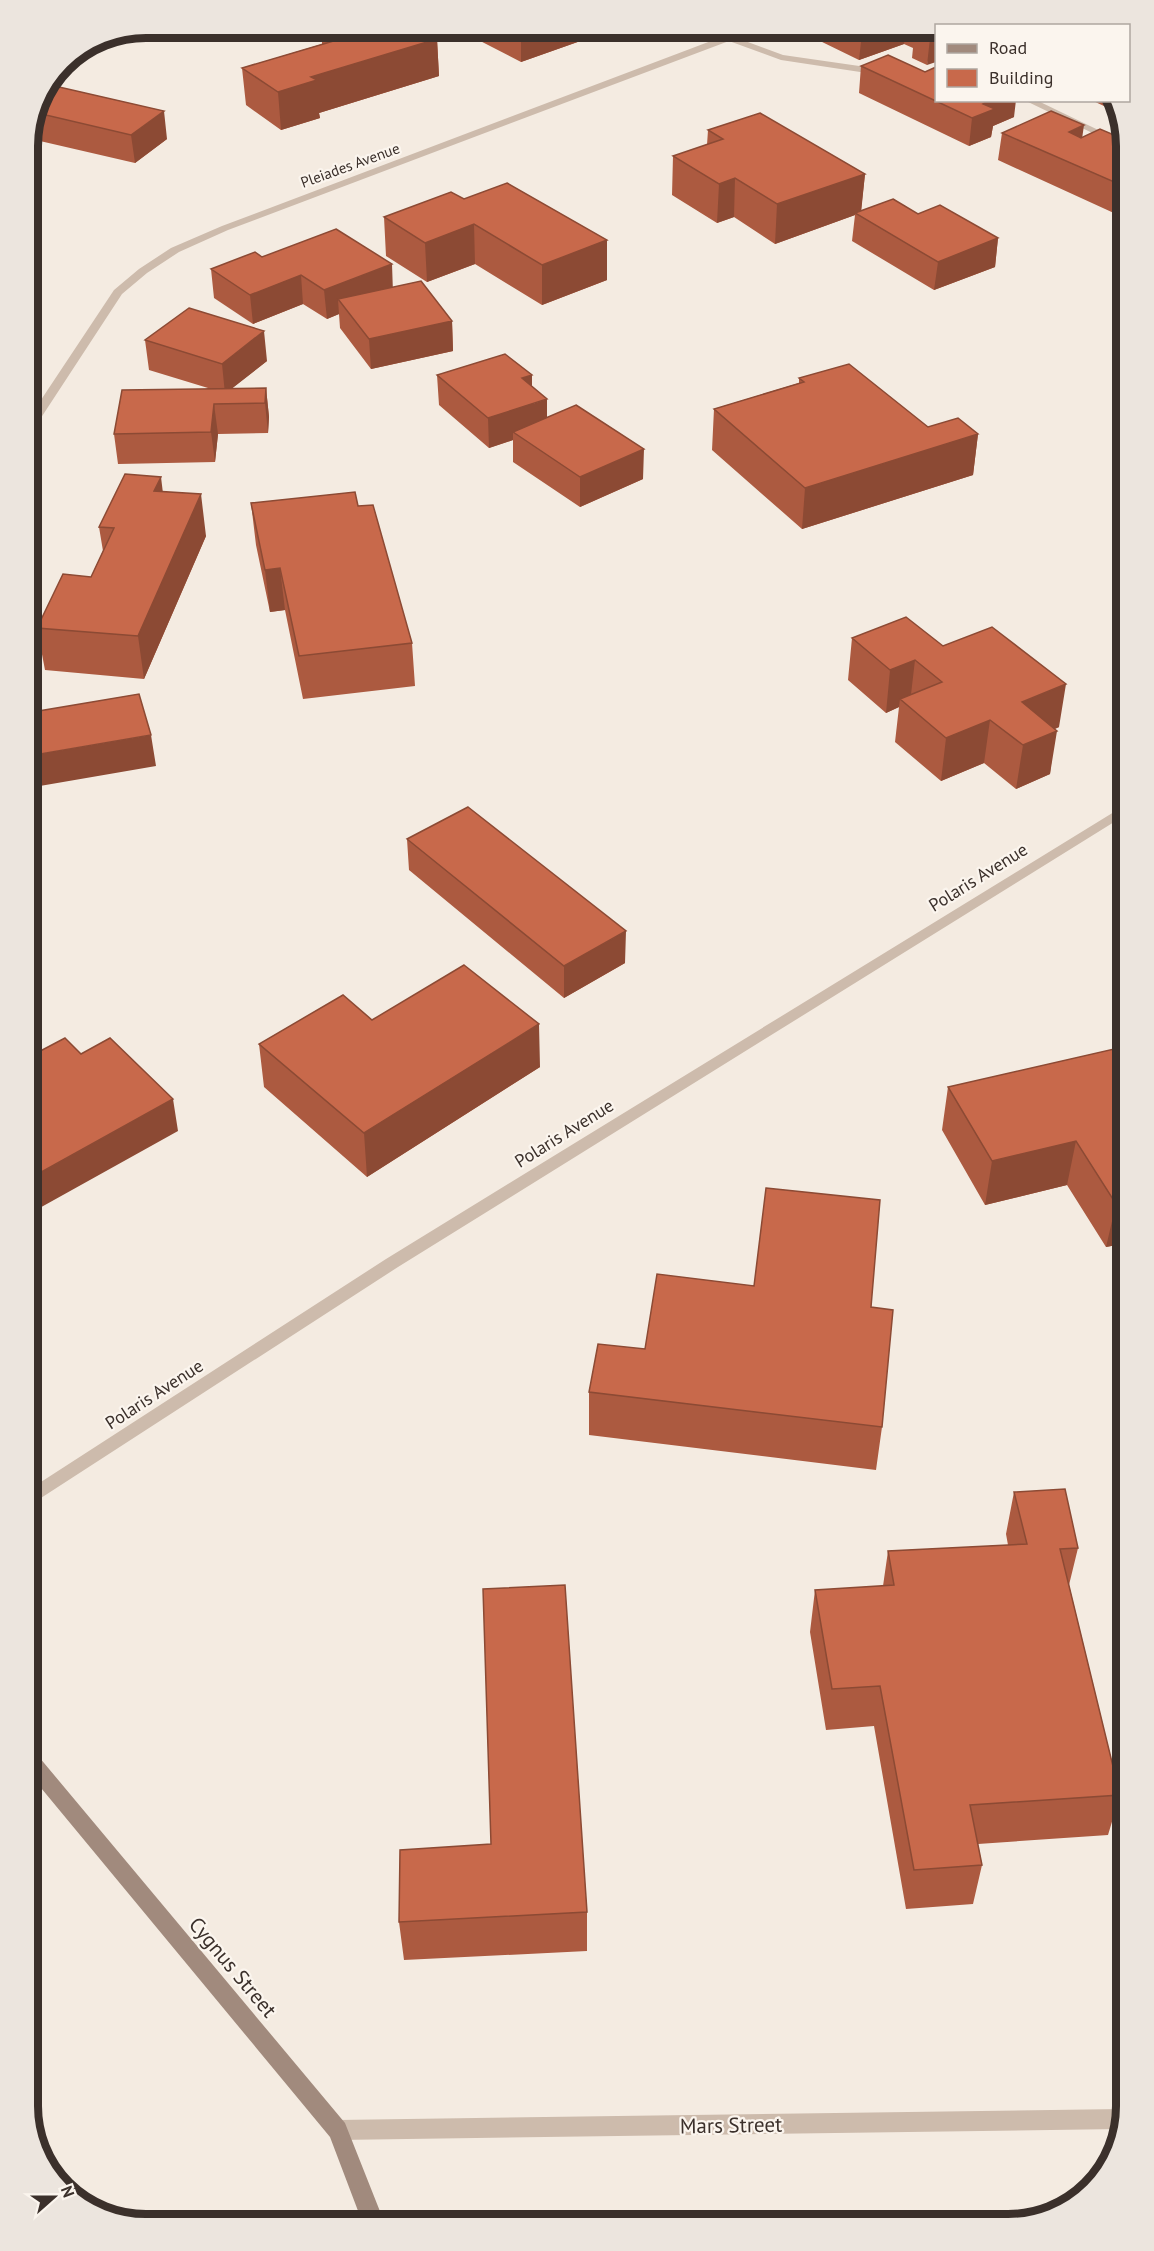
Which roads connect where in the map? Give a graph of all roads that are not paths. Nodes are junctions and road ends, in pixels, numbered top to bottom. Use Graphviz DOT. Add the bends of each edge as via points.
graph roads {
  1 [pos="730,38"];
  2 [pos="894,74"];
  3 [pos="1032,102"];
  4 [pos="1112,139"];
  5 [pos="38,413"];
  6 [pos="1117,814"];
  7 [pos="38,1493"];
  8 [pos="38,1770"];
  9 [pos="1116,2119"];
  10 [pos="338,2130"];
  11 [pos="370,2213"];
  1 -- 2 [label="street" via="781,57"];
  1 -- 5 [label="street, Pleiades Avenue" via="175,250 118,292"];
  3 -- 4 [label="street"];
  6 -- 7 [label="street, Polaris Avenue" via="392,1263"];
  8 -- 10 [label="street, Cygnus Street"];
  9 -- 10 [label="street, Mars Street"];
  10 -- 11 [label="street, Cygnus Street"];
}
